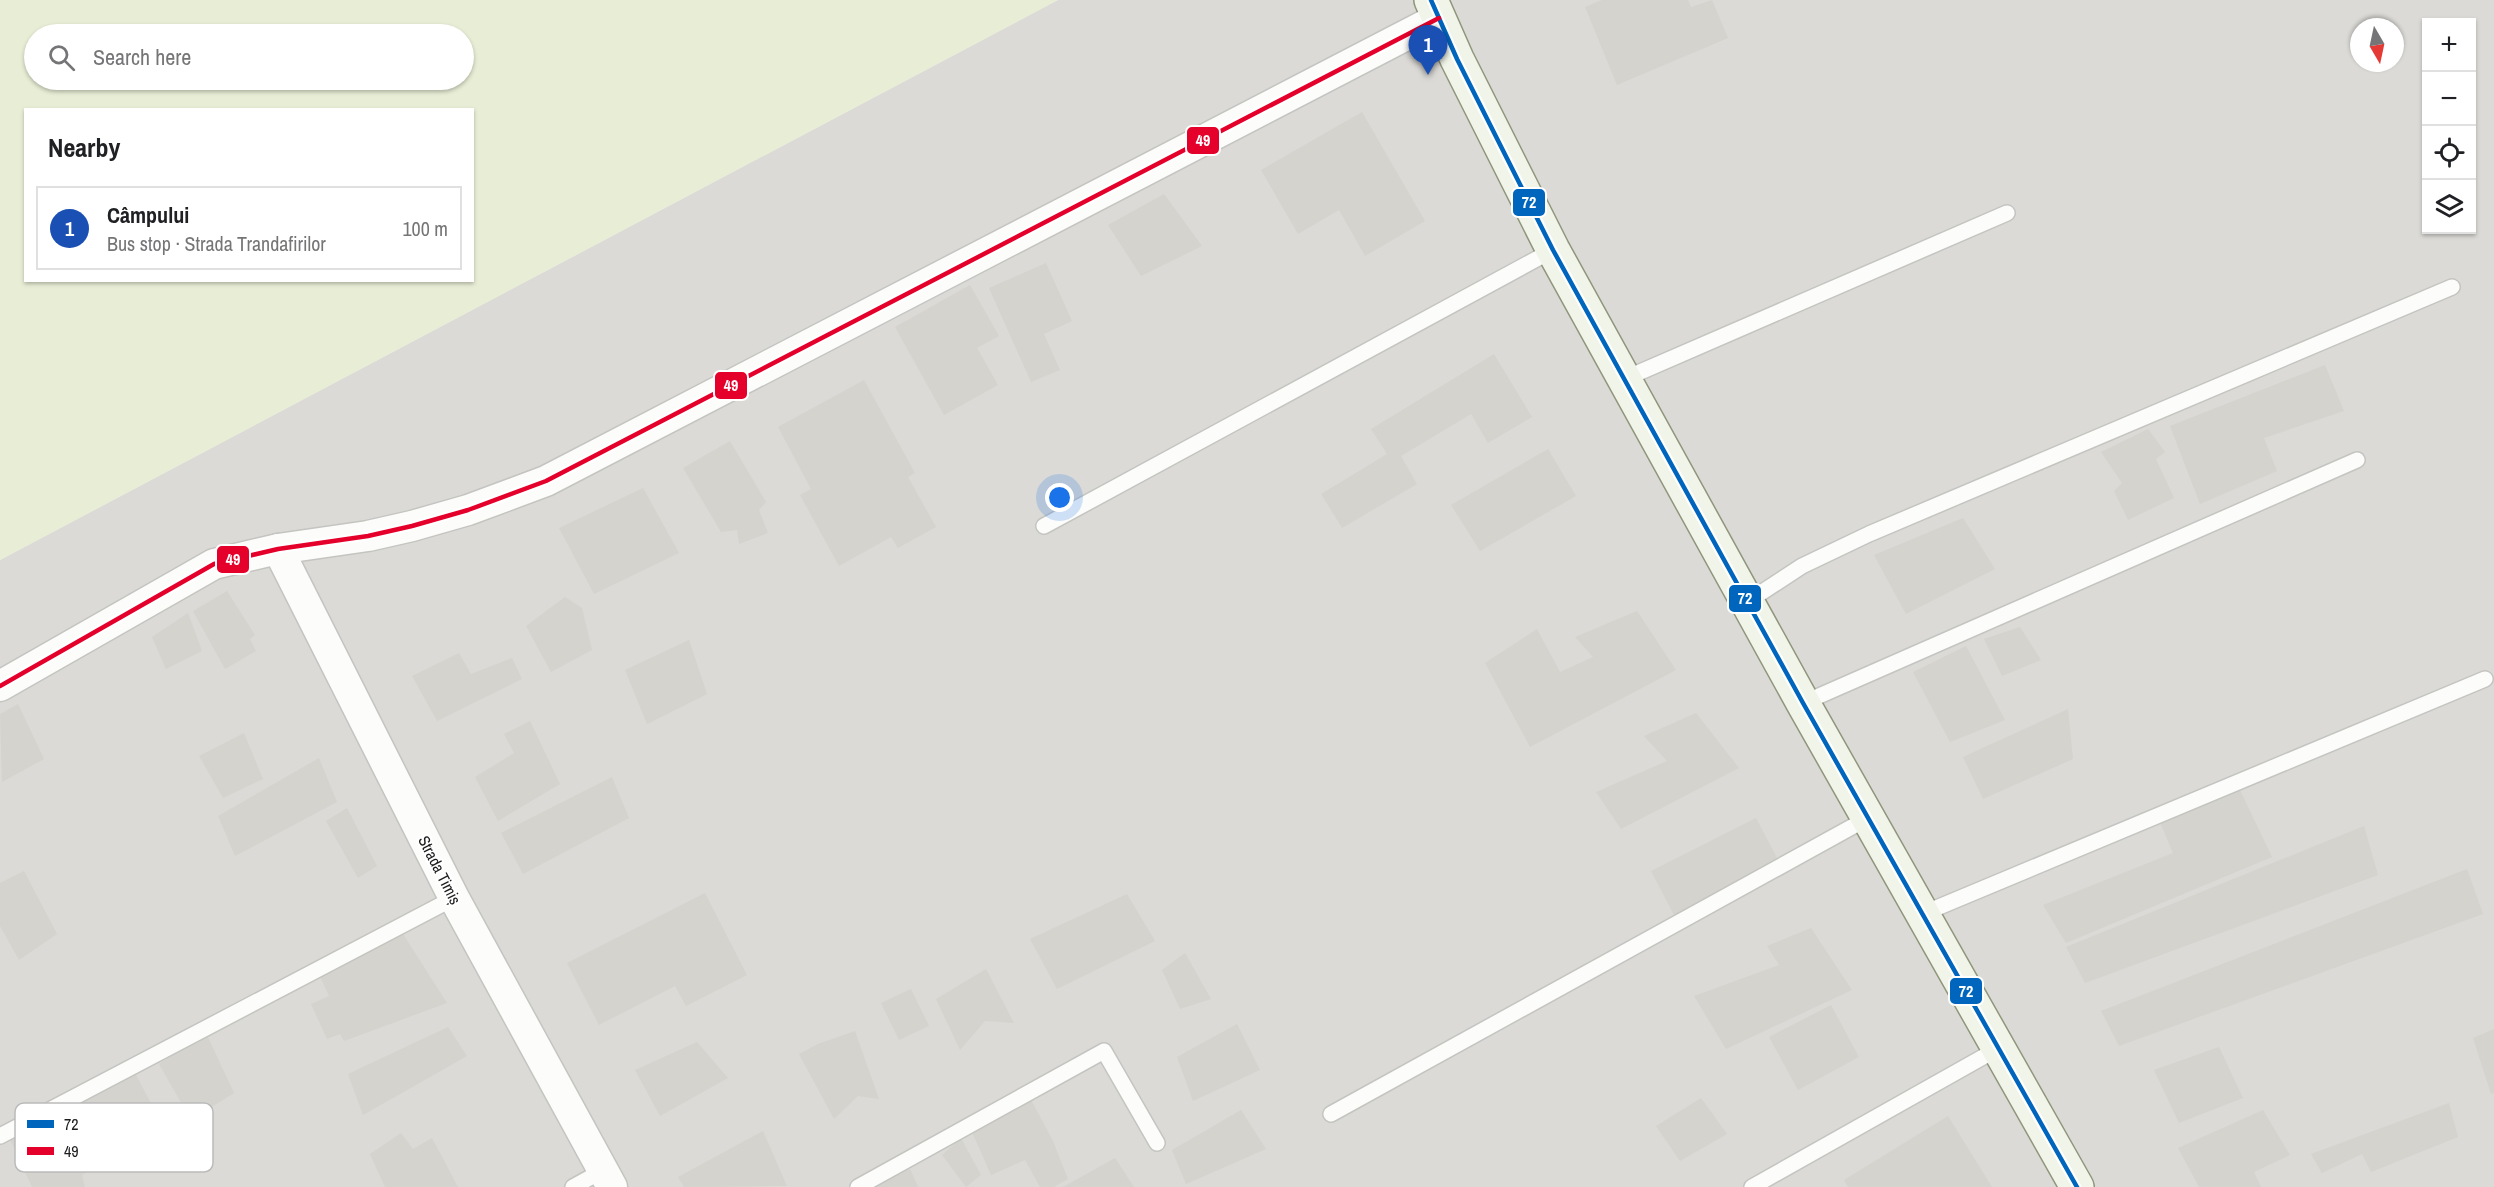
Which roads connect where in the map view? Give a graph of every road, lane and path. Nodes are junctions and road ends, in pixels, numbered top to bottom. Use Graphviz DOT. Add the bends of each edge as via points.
graph roads {
  1 [pos="1435,9"];
  2 [pos="2007,213"];
  3 [pos="1553,250"];
  4 [pos="2452,287"];
  5 [pos="1624,379"];
  6 [pos="2357,460"];
  7 [pos="1044,526"];
  8 [pos="278,549"];
  9 [pos="1747,602"];
  10 [pos="2485,680"];
  11 [pos="0,686"];
  12 [pos="1803,703"];
  13 [pos="1868,818"];
  14 [pos="454,898"];
  15 [pos="1922,914"];
  16 [pos="1999,1048"];
  17 [pos="63,1103"];
  18 [pos="1331,1114"];
  19 [pos="15,1128"];
  20 [pos="0,1136"];
  21 [pos="1157,1143"];
  22 [pos="607,1179"];
  23 [pos="573,1187"];
  24 [pos="858,1187"];
  25 [pos="1752,1187"];
  26 [pos="2077,1187"];
  1 -- 3 [label="main road"];
  1 -- 8 [label="street" via="546,481 412,526"];
  2 -- 5 [label="lane"];
  3 -- 5 [label="main road"];
  3 -- 7 [label="lane"];
  4 -- 9 [label="lane" via="1869,534 1802,566"];
  5 -- 9 [label="main road"];
  6 -- 12 [label="lane"];
  8 -- 11 [label="street" via="214,564"];
  8 -- 14 [label="street, Strada Timiș"];
  9 -- 12 [label="main road"];
  10 -- 15 [label="lane"];
  12 -- 13 [label="main road"];
  13 -- 15 [label="main road"];
  13 -- 18 [label="lane"];
  14 -- 17 [label="lane"];
  14 -- 22 [label="street, Strada Timiș"];
  15 -- 16 [label="main road"];
  16 -- 25 [label="lane"];
  16 -- 26 [label="main road"];
  19 -- 20 [label="lane"];
  21 -- 24 [label="lane" via="1104,1051"];
  22 -- 23 [label="lane"];
}
